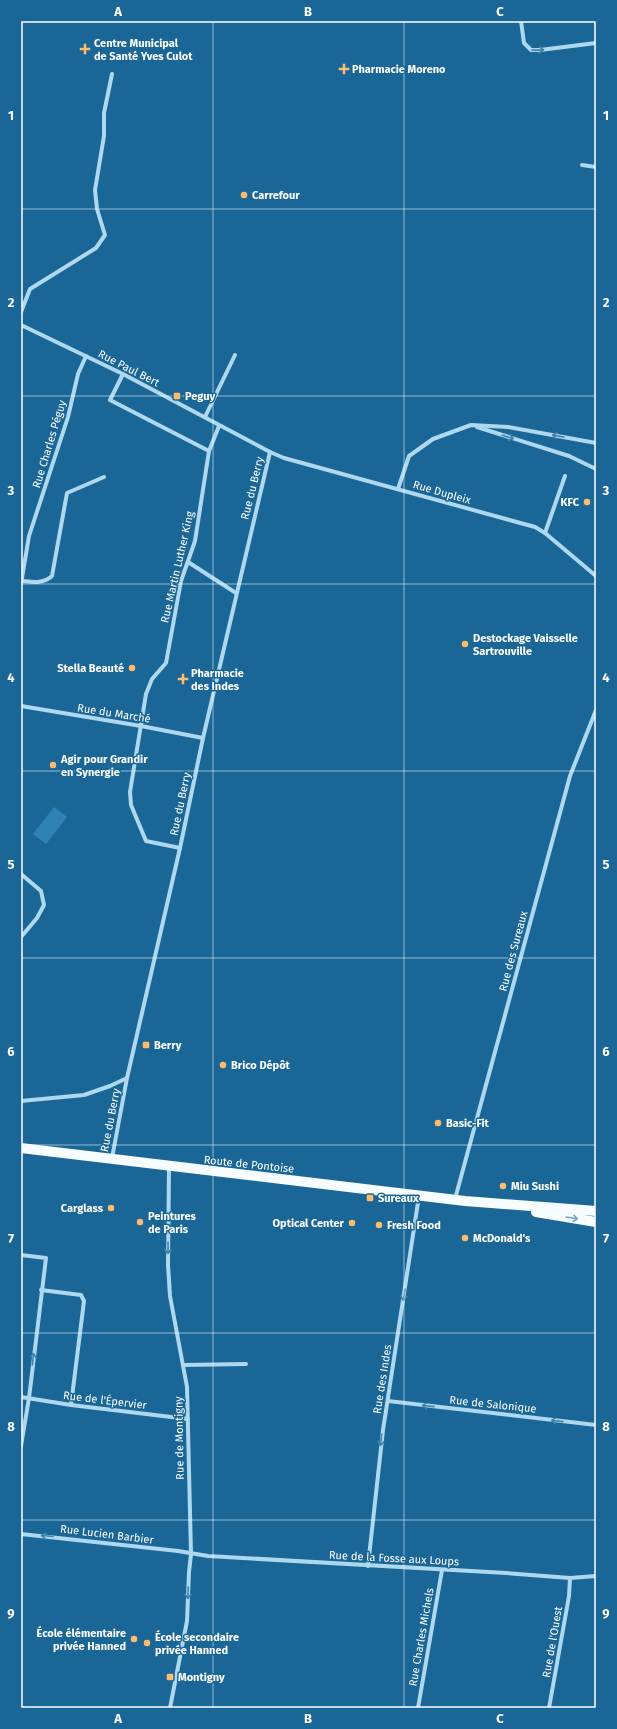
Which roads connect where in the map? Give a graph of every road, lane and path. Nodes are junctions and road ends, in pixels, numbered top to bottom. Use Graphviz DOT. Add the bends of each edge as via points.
graph roads {
  1 [pos="521,21"];
  2 [pos="596,43"];
  3 [pos="112,74"];
  4 [pos="582,165"];
  5 [pos="596,167"];
  6 [pos="21,312"];
  7 [pos="21,325"];
  8 [pos="235,355"];
  9 [pos="86,356"];
  10 [pos="123,374"];
  11 [pos="204,418"];
  12 [pos="471,425"];
  13 [pos="219,426"];
  14 [pos="596,443"];
  15 [pos="209,451"];
  16 [pos="270,452"];
  17 [pos="596,469"];
  18 [pos="566,476"];
  19 [pos="104,477"];
  20 [pos="398,489"];
  21 [pos="545,533"];
  22 [pos="188,562"];
  23 [pos="596,576"];
  24 [pos="22,581"];
  25 [pos="21,584"];
  26 [pos="236,593"];
  27 [pos="21,706"];
  28 [pos="596,710"];
  29 [pos="141,726"];
  30 [pos="203,738"];
  31 [pos="180,848"];
  32 [pos="21,874"];
  33 [pos="21,937"];
  34 [pos="127,1078"];
  35 [pos="21,1101"];
  36 [pos="21,1150"];
  37 [pos="111,1160"];
  38 [pos="169,1167"];
  39 [pos="419,1195"];
  40 [pos="460,1200"];
  41 [pos="596,1211"];
  42 [pos="596,1222"];
  43 [pos="21,1255"];
  44 [pos="41,1290"];
  45 [pos="246,1364"];
  46 [pos="183,1365"];
  47 [pos="21,1397"];
  48 [pos="29,1398"];
  49 [pos="388,1401"];
  50 [pos="72,1405"];
  51 [pos="188,1419"];
  52 [pos="596,1425"];
  53 [pos="21,1446"];
  54 [pos="21,1534"];
  55 [pos="191,1554"];
  56 [pos="368,1566"];
  57 [pos="442,1570"];
  58 [pos="596,1576"];
  59 [pos="570,1578"];
  60 [pos="170,1708"];
  61 [pos="418,1708"];
  62 [pos="549,1708"];
  1 -- 2 [label="street, one-way" via="524,42 531,50"];
  3 -- 6 [label="street" via="104,113 104,136 95,190 97,209 105,234 96,248 30,289"];
  4 -- 5 [label="street"];
  7 -- 9 [label="street, Rue Paul Bert"];
  8 -- 11 [label="street"];
  9 -- 10 [label="street, Rue Paul Bert"];
  9 -- 24 [label="street, Rue Charles Péguy" via="78,374 68,417 29,536"];
  10 -- 11 [label="street, Rue Paul Bert"];
  10 -- 15 [label="street" via="110,400"];
  11 -- 13 [label="street, Rue Paul Bert"];
  14 -- 12 [label="street, one-way" via="508,428"];
  12 -- 17 [label="street, one-way" via="568,456"];
  12 -- 20 [label="street" via="433,439 409,456"];
  13 -- 15 [label="street, Rue Martin Luther King"];
  13 -- 16 [label="street, Rue Paul Bert"];
  15 -- 22 [label="street, Rue Martin Luther King" via="195,541"];
  16 -- 20 [label="street, Rue Dupleix"];
  16 -- 26 [label="street, Rue du Berry"];
  18 -- 21 [label="street"];
  19 -- 24 [label="street" via="67,493 52,576 41,582"];
  20 -- 21 [label="street, Rue Dupleix" via="535,527"];
  21 -- 23 [label="street, Rue Dupleix"];
  22 -- 26 [label="street"];
  22 -- 29 [label="street, Rue Martin Luther King" via="181,581 166,663 149,686"];
  24 -- 25 [label="street, Rue Charles Péguy"];
  26 -- 30 [label="street, Rue du Berry"];
  27 -- 29 [label="street, Rue du Marché"];
  28 -- 40 [label="street, Rue des Sureaux" via="570,776"];
  29 -- 30 [label="street, Rue du Marché"];
  29 -- 31 [label="street" via="130,792 131,805 146,841"];
  30 -- 31 [label="street, Rue du Berry"];
  31 -- 34 [label="street, Rue du Berry"];
  32 -- 33 [label="street" via="41,891 44,905"];
  34 -- 35 [label="street" via="84,1095"];
  34 -- 37 [label="street, Rue du Berry"];
  36 -- 37 [label="main road, Route de Pontoise"];
  37 -- 38 [label="main road, Route de Pontoise"];
  38 -- 39 [label="main road, Route de Pontoise"];
  38 -- 46 [label="street, Rue de Montigny, one-way" via="170,1296"];
  39 -- 40 [label="main road, Route de Pontoise"];
  39 -- 49 [label="street, Rue des Indes, one-way"];
  40 -- 41 [label="main road, Route de Pontoise"];
  40 -- 42 [label="main road, Route de Pontoise, one-way"];
  43 -- 44 [label="street" via="46,1258"];
  48 -- 44 [label="street, one-way"];
  44 -- 50 [label="street" via="81,1295 83,1298"];
  45 -- 46 [label="street"];
  46 -- 51 [label="street, Rue de Montigny"];
  47 -- 48 [label="street, Rue de l'Épervier"];
  48 -- 50 [label="street, Rue de l'Épervier"];
  48 -- 53 [label="street"];
  52 -- 49 [label="street, Rue de Salonique, one-way"];
  49 -- 56 [label="street, Rue des Indes, one-way"];
  50 -- 51 [label="street, Rue de l'Épervier"];
  51 -- 55 [label="street, Rue de Montigny"];
  55 -- 54 [label="street, Rue Lucien Barbier, one-way"];
  55 -- 56 [label="street, Rue de la Fosse aux Loups"];
  55 -- 60 [label="street, Rue de Montigny, one-way" via="187,1621"];
  56 -- 57 [label="street, Rue de la Fosse aux Loups"];
  57 -- 59 [label="street, Rue de la Fosse aux Loups"];
  57 -- 61 [label="street, Rue Charles Michels"];
  58 -- 59 [label="street, Rue de la Fosse aux Loups"];
  59 -- 62 [label="street, Rue de l'Ouest"];
}
